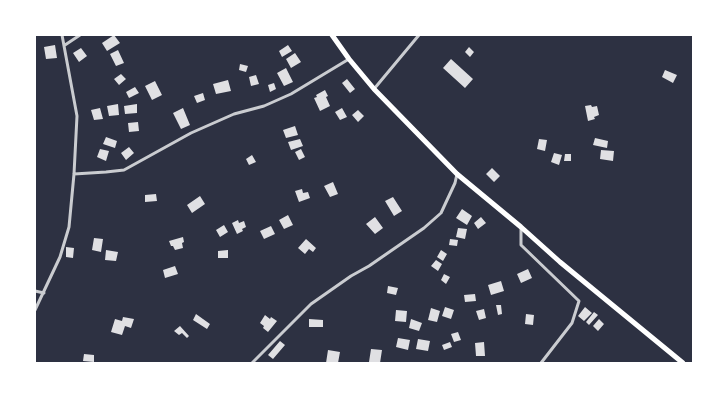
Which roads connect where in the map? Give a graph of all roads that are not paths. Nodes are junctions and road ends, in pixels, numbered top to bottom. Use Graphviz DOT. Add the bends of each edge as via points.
graph roads {
  1 [pos="62,35"];
  2 [pos="80,35"];
  3 [pos="332,35"];
  4 [pos="419,35"];
  5 [pos="65,45"];
  6 [pos="349,59"];
  7 [pos="374,89"];
  8 [pos="74,174"];
  9 [pos="457,174"];
  10 [pos="522,227"];
  11 [pos="35,291"];
  12 [pos="44,293"];
  13 [pos="35,310"];
  14 [pos="252,363"];
  15 [pos="541,363"];
  16 [pos="683,363"];
  1 -- 5 [label="street"];
  2 -- 5 [label="street"];
  3 -- 6 [label="highway"];
  4 -- 7 [label="street"];
  5 -- 8 [label="street" via="77,116"];
  6 -- 7 [label="highway"];
  6 -- 8 [label="street" via="291,94 264,106 234,114 191,133 124,170"];
  7 -- 9 [label="highway"];
  8 -- 12 [label="street" via="69,227 60,257"];
  9 -- 10 [label="highway"];
  9 -- 14 [label="street" via="441,213 424,228 311,304"];
  10 -- 15 [label="street" via="521,245 579,301 572,323"];
  10 -- 16 [label="highway" via="560,262"];
  11 -- 12 [label="street"];
  12 -- 13 [label="street"];
}
